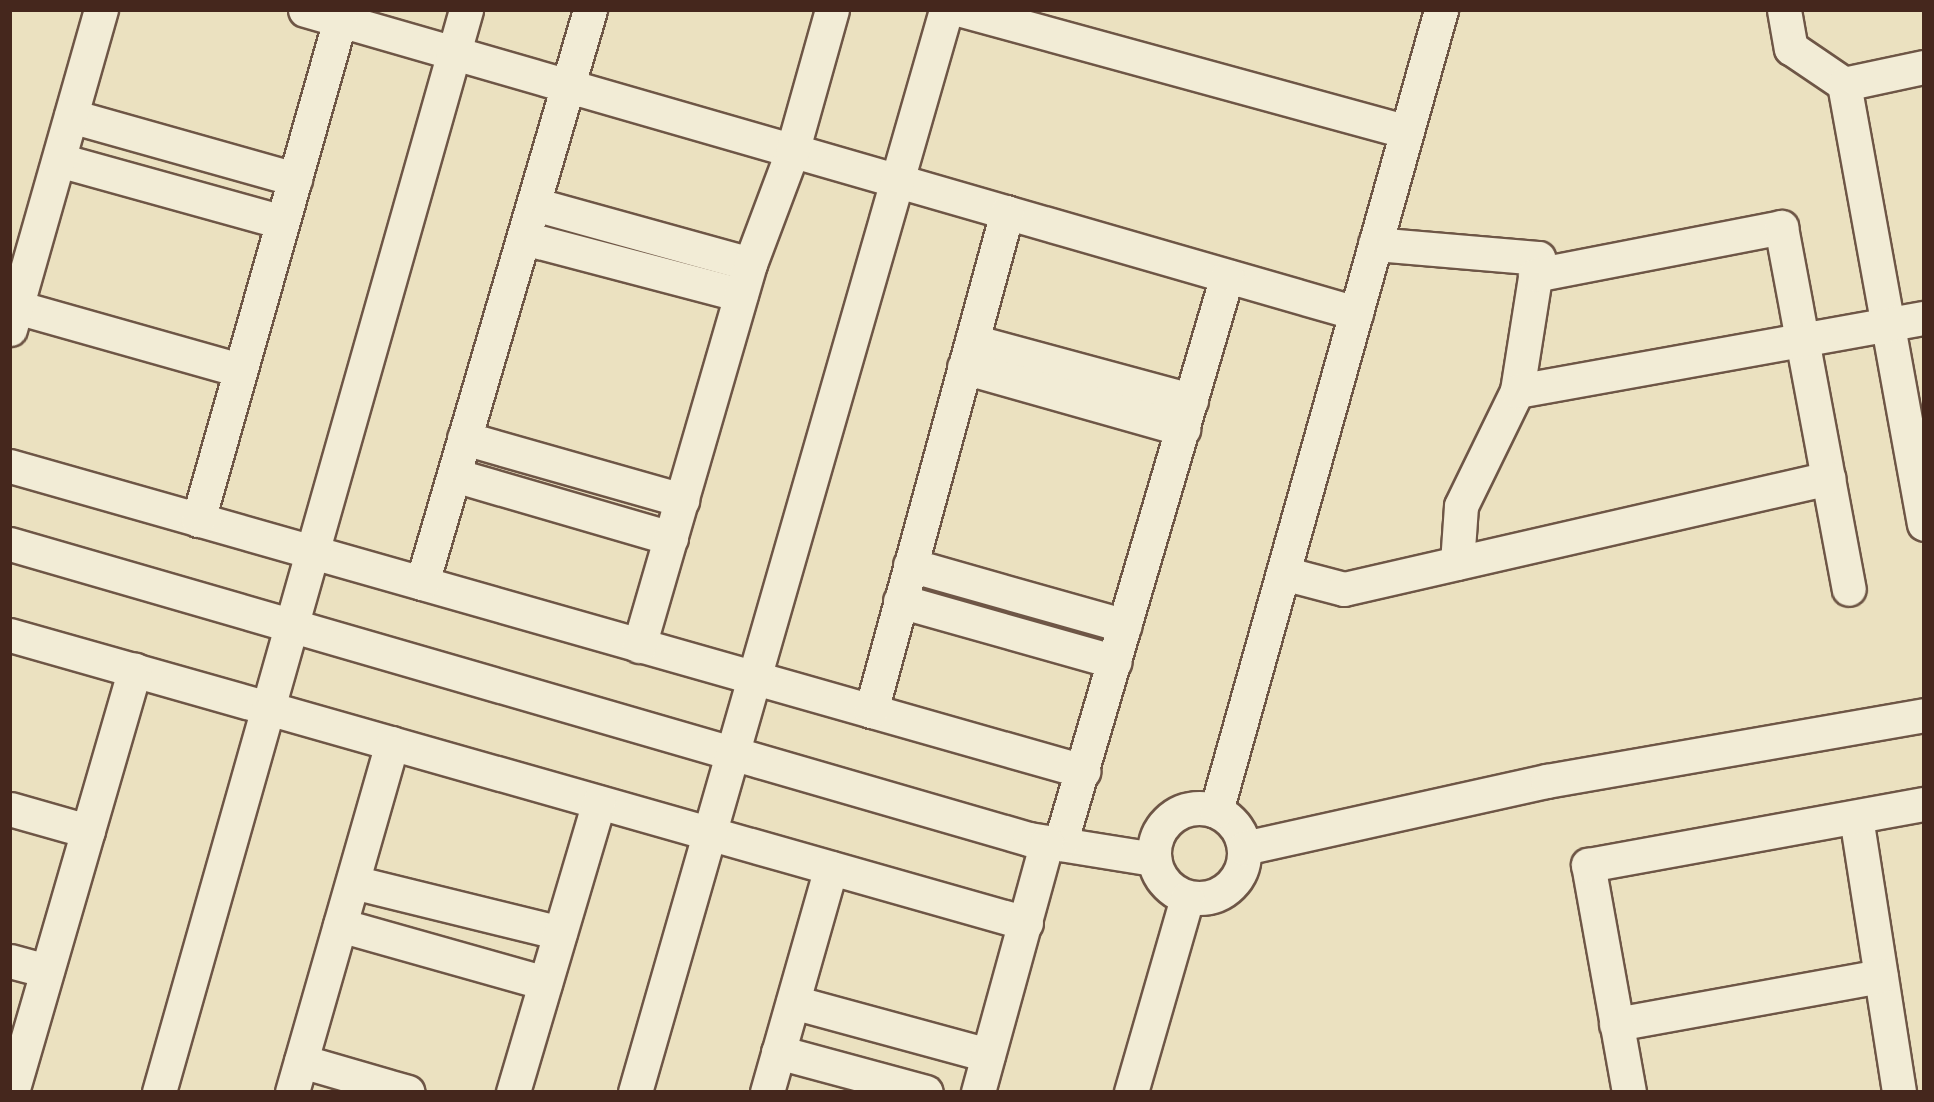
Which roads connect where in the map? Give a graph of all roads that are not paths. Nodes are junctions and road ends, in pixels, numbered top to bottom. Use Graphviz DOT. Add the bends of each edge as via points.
graph roads {
  1 [pos="101,10"];
  2 [pos="305,10"];
  3 [pos="466,10"];
  4 [pos="590,10"];
  5 [pos="832,10"];
  6 [pos="946,10"];
  7 [pos="962,10"];
  8 [pos="1441,10"];
  9 [pos="1784,10"];
  10 [pos="340,20"];
  11 [pos="454,53"];
  12 [pos="1923,67"];
  13 [pos="1844,84"];
  14 [pos="569,87"];
  15 [pos="71,116"];
  16 [pos="1407,132"];
  17 [pos="792,152"];
  18 [pos="59,160"];
  19 [pos="295,179"];
  20 [pos="895,180"];
  21 [pos="534,204"];
  22 [pos="1007,212"];
  23 [pos="282,222"];
  24 [pos="524,238"];
  25 [pos="1376,244"];
  26 [pos="750,264"];
  27 [pos="1535,275"];
  28 [pos="1227,276"];
  29 [pos="741,295"];
  30 [pos="1356,313"];
  31 [pos="14,318"];
  32 [pos="1923,318"];
  33 [pos="1887,325"];
  34 [pos="1802,340"];
  35 [pos="968,354"];
  36 [pos="240,370"];
  37 [pos="1517,390"];
  38 [pos="1187,414"];
  39 [pos="464,438"];
  40 [pos="10,466"];
  41 [pos="454,475"];
  42 [pos="1828,478"];
  43 [pos="682,500"];
  44 [pos="198,520"];
  45 [pos="1923,524"];
  46 [pos="671,538"];
  47 [pos="10,544"];
  48 [pos="310,551"];
  49 [pos="1456,563"];
  50 [pos="910,565"];
  51 [pos="1283,573"];
  52 [pos="422,583"];
  53 [pos="1849,589"];
  54 [pos="900,601"];
  55 [pos="289,625"];
  56 [pos="1125,626"];
  57 [pos="10,635"];
  58 [pos="639,646"];
  59 [pos="1115,662"];
  60 [pos="135,670"];
  61 [pos="753,678"];
  62 [pos="266,708"];
  63 [pos="871,711"];
  64 [pos="1923,715"];
  65 [pos="392,743"];
  66 [pos="732,753"];
  67 [pos="1083,771"];
  68 [pos="598,802"];
  69 [pos="1923,804"];
  70 [pos="10,809"];
  71 [pos="1216,811"];
  72 [pos="1856,817"];
  73 [pos="88,831"];
  74 [pos="709,833"];
  75 [pos="1054,843"];
  76 [pos="1244,848"];
  77 [pos="1154,859"];
  78 [pos="831,868"];
  79 [pos="353,882"];
  80 [pos="1187,898"];
  81 [pos="1026,923"];
  82 [pos="340,925"];
  83 [pos="560,933"];
  84 [pos="10,961"];
  85 [pos="47,971"];
  86 [pos="1881,976"];
  87 [pos="545,983"];
  88 [pos="793,1002"];
  89 [pos="1616,1024"];
  90 [pos="778,1053"];
  91 [pos="988,1055"];
  92 [pos="301,1061"];
  93 [pos="12,1092"];
  94 [pos="159,1092"];
  95 [pos="292,1092"];
  96 [pos="408,1092"];
  97 [pos="513,1092"];
  98 [pos="635,1092"];
  99 [pos="767,1092"];
  100 [pos="926,1092"];
  101 [pos="978,1092"];
  102 [pos="1131,1092"];
  103 [pos="1629,1092"];
  104 [pos="1899,1092"];
  1 -- 15 [label="street"];
  2 -- 10 [label="street"];
  3 -- 11 [label="street"];
  4 -- 14 [label="street"];
  5 -- 17 [label="street"];
  6 -- 20 [label="street"];
  7 -- 16 [label="street"];
  8 -- 16 [label="street"];
  9 -- 13 [label="street" via="1791,48"];
  10 -- 11 [label="street"];
  10 -- 19 [label="street"];
  11 -- 14 [label="street"];
  11 -- 48 [label="street"];
  12 -- 13 [label="street"];
  13 -- 33 [label="street"];
  14 -- 17 [label="street"];
  14 -- 21 [label="street"];
  15 -- 18 [label="street"];
  15 -- 19 [label="street"];
  16 -- 25 [label="street"];
  17 -- 20 [label="street"];
  17 -- 26 [label="street"];
  18 -- 23 [label="street"];
  18 -- 31 [label="street"];
  19 -- 23 [label="street"];
  20 -- 22 [label="street"];
  20 -- 61 [label="street"];
  21 -- 24 [label="street"];
  21 -- 26 [label="street"];
  22 -- 28 [label="street"];
  22 -- 35 [label="street"];
  23 -- 36 [label="street"];
  24 -- 29 [label="street"];
  24 -- 39 [label="street"];
  25 -- 27 [label="street" via="1538,258"];
  25 -- 30 [label="street"];
  26 -- 29 [label="street"];
  27 -- 34 [label="street" via="1781,227"];
  27 -- 37 [label="street"];
  28 -- 30 [label="street"];
  28 -- 38 [label="street"];
  29 -- 43 [label="street"];
  30 -- 51 [label="street"];
  31 -- 36 [label="street"];
  32 -- 33 [label="street"];
  33 -- 34 [label="street"];
  33 -- 45 [label="street"];
  34 -- 37 [label="street"];
  34 -- 42 [label="street"];
  35 -- 38 [label="street"];
  35 -- 50 [label="street"];
  36 -- 44 [label="street"];
  37 -- 49 [label="street" via="1461,506"];
  38 -- 56 [label="street"];
  39 -- 41 [label="street"];
  39 -- 43 [label="street"];
  40 -- 44 [label="street"];
  41 -- 46 [label="street"];
  41 -- 52 [label="street"];
  42 -- 49 [label="street"];
  42 -- 53 [label="street"];
  43 -- 46 [label="street"];
  44 -- 48 [label="street"];
  46 -- 58 [label="street"];
  47 -- 55 [label="street"];
  48 -- 52 [label="street"];
  48 -- 55 [label="street"];
  49 -- 51 [label="street" via="1344,589"];
  50 -- 54 [label="street"];
  50 -- 56 [label="street"];
  51 -- 71 [label="street"];
  52 -- 58 [label="street"];
  54 -- 59 [label="street"];
  54 -- 63 [label="street"];
  55 -- 62 [label="street"];
  55 -- 66 [label="street"];
  56 -- 59 [label="street"];
  57 -- 60 [label="street"];
  58 -- 61 [label="street"];
  59 -- 67 [label="street"];
  60 -- 62 [label="street"];
  60 -- 73 [label="street"];
  61 -- 63 [label="street"];
  61 -- 66 [label="street"];
  62 -- 65 [label="street"];
  62 -- 94 [label="street"];
  63 -- 67 [label="street"];
  64 -- 76 [label="street" via="1547,781"];
  65 -- 68 [label="street"];
  65 -- 79 [label="street"];
  66 -- 74 [label="street"];
  66 -- 75 [label="street"];
  67 -- 75 [label="street"];
  68 -- 74 [label="street"];
  68 -- 83 [label="street"];
  69 -- 72 [label="street"];
  70 -- 73 [label="street"];
  71 -- 76 [label="street" via="1237,828"];
  71 -- 77 [label="street" via="1193,808 1173,815 1155,841"];
  72 -- 86 [label="street"];
  72 -- 89 [label="street" via="1588,865"];
  73 -- 85 [label="street"];
  74 -- 78 [label="street"];
  74 -- 98 [label="street"];
  75 -- 77 [label="street"];
  75 -- 81 [label="street"];
  76 -- 80 [label="street" via="1244,864 1227,890 1204,899"];
  77 -- 80 [label="street" via="1159,876 1171,890"];
  78 -- 81 [label="street"];
  78 -- 88 [label="street"];
  79 -- 82 [label="street"];
  79 -- 83 [label="street"];
  80 -- 102 [label="street"];
  81 -- 91 [label="street"];
  82 -- 87 [label="street"];
  82 -- 92 [label="street"];
  83 -- 87 [label="street"];
  84 -- 85 [label="street"];
  85 -- 93 [label="street"];
  86 -- 89 [label="street"];
  86 -- 104 [label="street"];
  87 -- 97 [label="street"];
  88 -- 90 [label="street"];
  88 -- 91 [label="street"];
  89 -- 103 [label="street"];
  90 -- 99 [label="street"];
  90 -- 100 [label="street"];
  91 -- 101 [label="street"];
  92 -- 95 [label="street"];
  92 -- 96 [label="street"];
}
